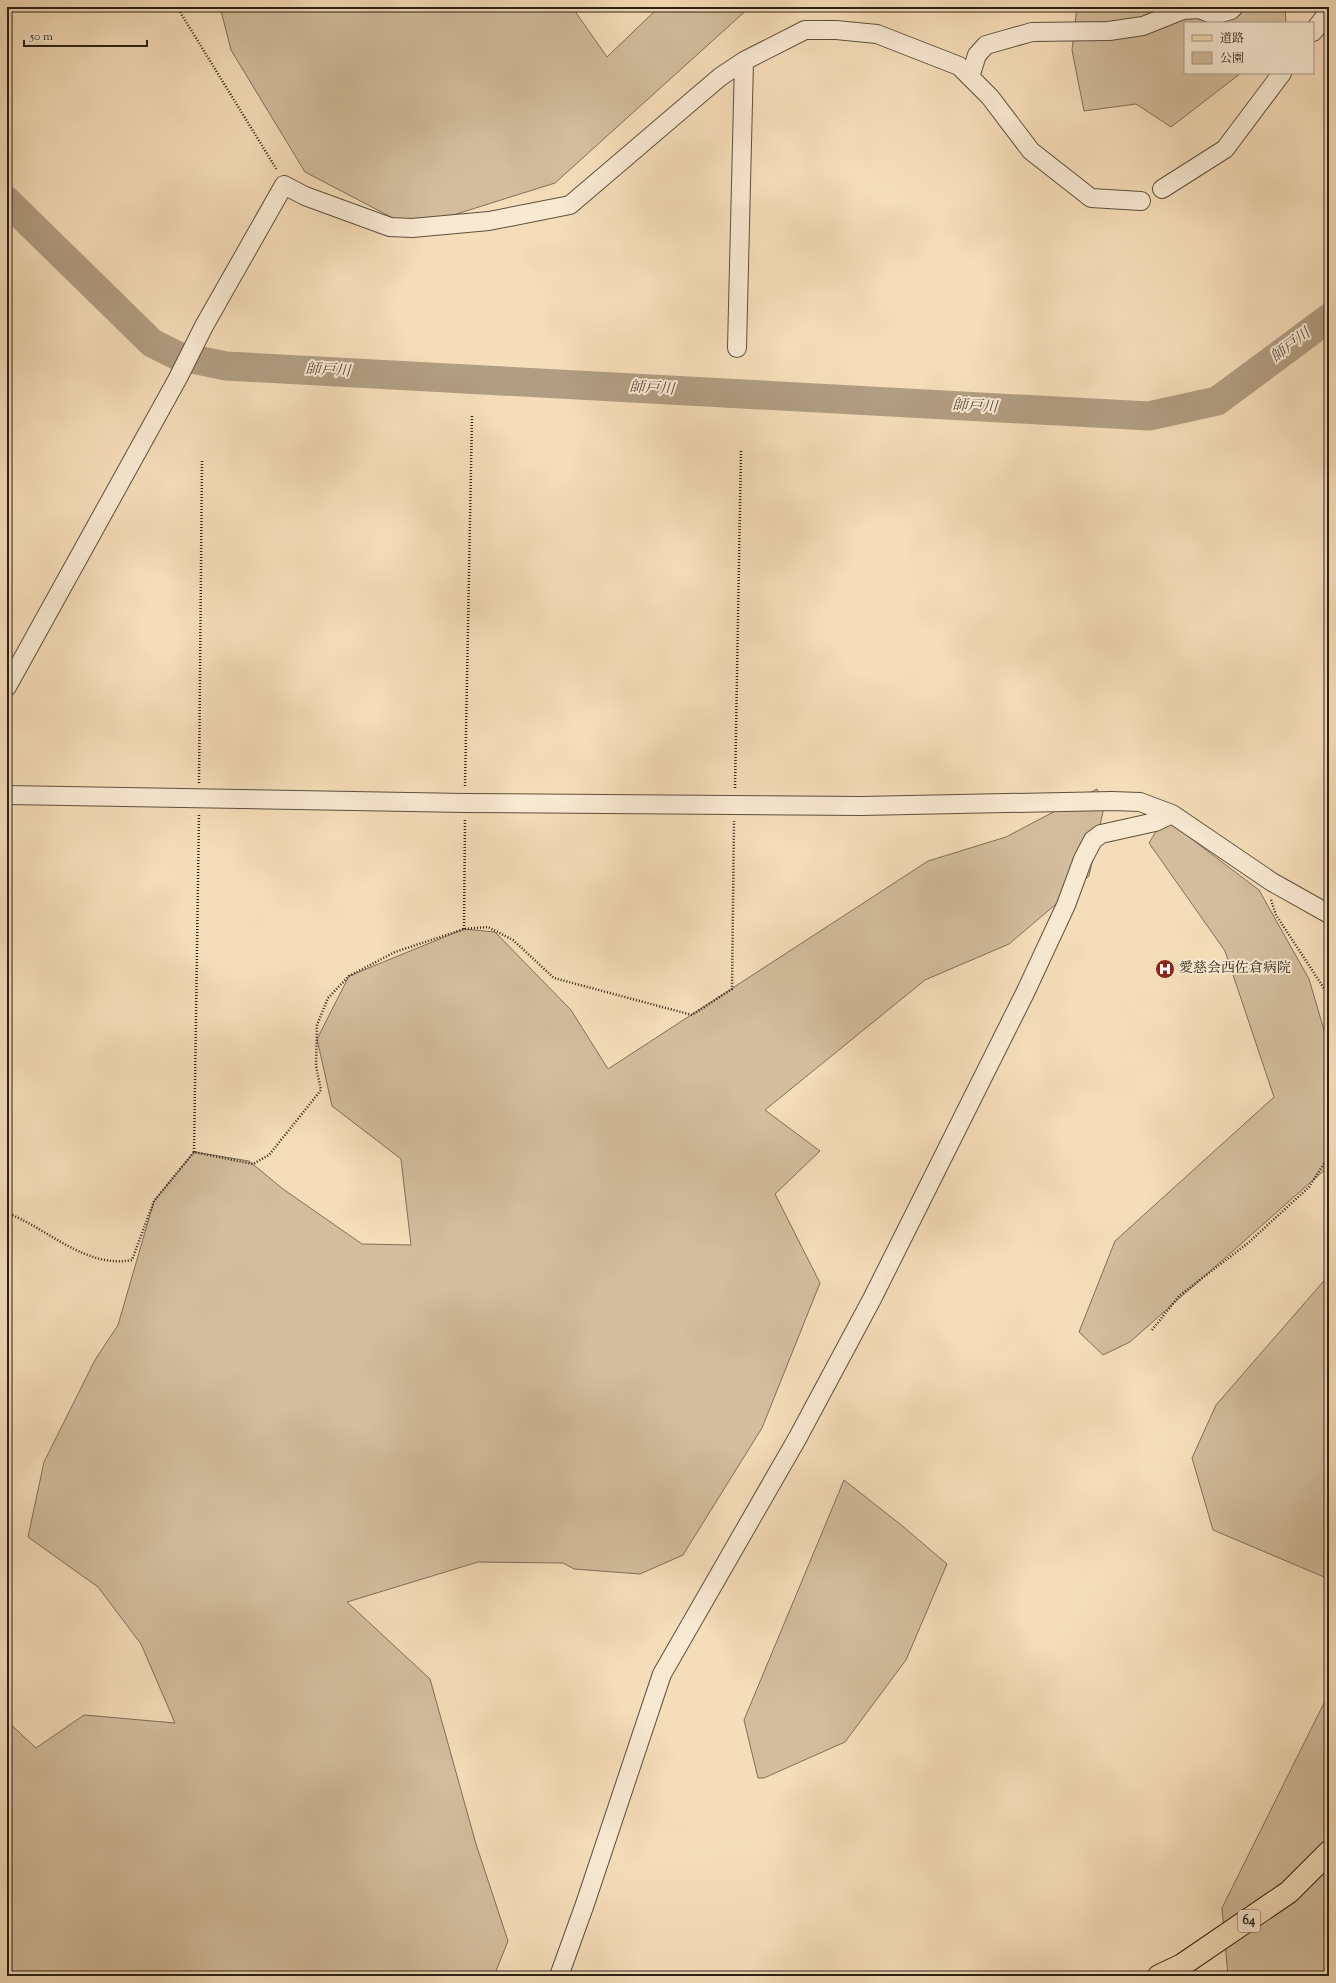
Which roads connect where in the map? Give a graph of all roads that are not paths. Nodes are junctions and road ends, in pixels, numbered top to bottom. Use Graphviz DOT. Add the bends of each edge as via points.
graph roads {
  1 [pos="1234,7"];
  2 [pos="1329,11"];
  3 [pos="1314,31"];
  4 [pos="744,61"];
  5 [pos="1281,74"];
  6 [pos="970,77"];
  7 [pos="1162,189"];
  8 [pos="1141,201"];
  9 [pos="737,348"];
  10 [pos="7,687"];
  11 [pos="7,795"];
  12 [pos="1172,814"];
  13 [pos="1329,914"];
  14 [pos="1329,1852"];
  15 [pos="559,1976"];
  16 [pos="1159,1976"];
  1 -- 6 [label="street" via="1214,15 1199,9 1183,10 1143,26 1108,31 1032,32 986,45 977,55"];
  2 -- 3 [label="street"];
  4 -- 6 [label="street" via="805,30 836,30 877,34 959,66"];
  4 -- 9 [label="street"];
  4 -- 10 [label="street" via="720,77 570,205 489,221 412,228 390,227 305,196 284,185"];
  5 -- 7 [label="street" via="1226,149"];
  6 -- 8 [label="street" via="990,97 1031,151 1091,198"];
  11 -- 12 [label="street" via="465,803 861,806 1112,801 1140,802"];
  12 -- 13 [label="street" via="1272,882"];
  12 -- 15 [label="street" via="1154,822 1101,834 1089,846 1066,905 1025,994 872,1299 797,1439 662,1674"];
  14 -- 16 [label="main road, 64" via="1289,1892 1182,1965"];
}
